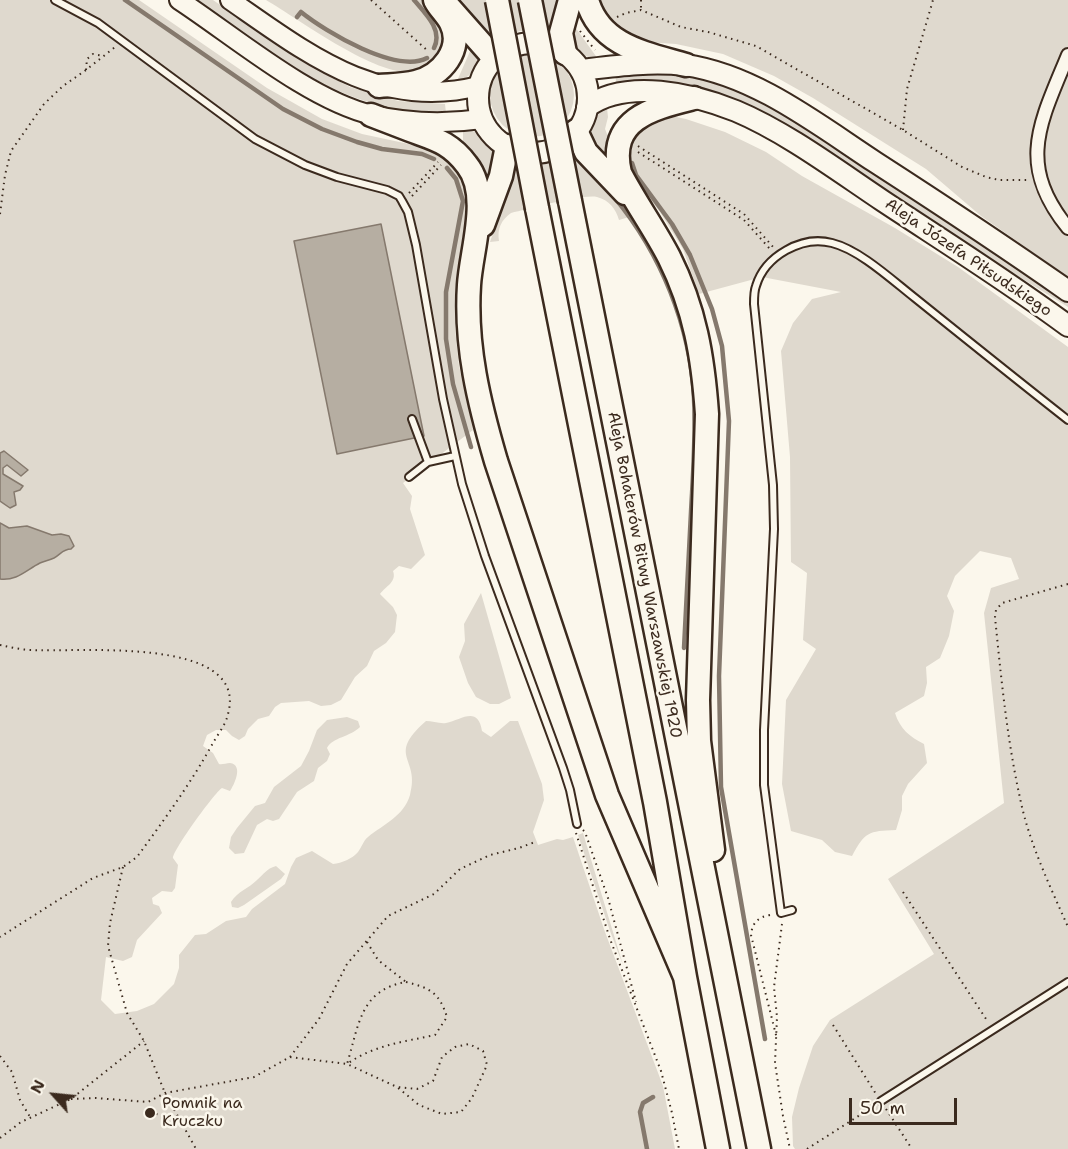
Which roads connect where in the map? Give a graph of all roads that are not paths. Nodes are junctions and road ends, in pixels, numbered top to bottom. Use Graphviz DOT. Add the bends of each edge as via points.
graph roads {
  1 [pos="55,0"];
  2 [pos="178,0"];
  3 [pos="230,0"];
  4 [pos="435,0"];
  5 [pos="443,0"];
  6 [pos="497,0"];
  7 [pos="530,0"];
  8 [pos="570,0"];
  9 [pos="587,0"];
  10 [pos="565,53"];
  11 [pos="1068,55"];
  12 [pos="494,58"];
  13 [pos="686,66"];
  14 [pos="580,70"];
  15 [pos="379,86"];
  16 [pos="479,86"];
  17 [pos="694,98"];
  18 [pos="587,107"];
  19 [pos="371,115"];
  20 [pos="482,119"];
  21 [pos="576,131"];
  22 [pos="507,146"];
  23 [pos="647,216"];
  24 [pos="1068,228"];
  25 [pos="473,252"];
  26 [pos="1068,291"];
  27 [pos="1068,326"];
  28 [pos="412,419"];
  29 [pos="1068,420"];
  30 [pos="455,456"];
  31 [pos="428,462"];
  32 [pos="409,477"];
  33 [pos="577,824"];
  34 [pos="792,910"];
  35 [pos="723,965"];
  36 [pos="685,977"];
  37 [pos="1068,982"];
  38 [pos="881,1101"];
  39 [pos="718,1149"];
  40 [pos="759,1149"];
  1 -- 30 [label="lane" via="98,23 275,151 337,177 399,196 408,212 416,245"];
  2 -- 19 [label="main road" via="306,85"];
  3 -- 15 [label="main road" via="311,55 343,73"];
  4 -- 15 [label="highway" via="451,22 455,36 445,65 416,82"];
  5 -- 12 [label="highway"];
  6 -- 36 [label="highway, Aleja Bohaterów Bitwy Warszawskiej 1920, bridge" via="655,802"];
  7 -- 35 [label="highway, Aleja Bohaterów Bitwy Warszawskiej 1920, bridge"];
  8 -- 10 [label="highway" via="561,33"];
  9 -- 13 [label="highway" via="590,12 612,38 629,49"];
  10 -- 12 [label="main road" via="551,46 521,44"];
  10 -- 14 [label="main road"];
  11 -- 24 [label="street" via="1039,133 1037,165 1050,204"];
  12 -- 16 [label="main road"];
  13 -- 14 [label="main road, Aleja Józefa Piłsudskiego" via="640,63"];
  13 -- 26 [label="main road, Aleja Józefa Piłsudskiego" via="771,96"];
  14 -- 18 [label="main road" via="587,88"];
  15 -- 16 [label="main road" via="430,93"];
  16 -- 20 [label="main road"];
  17 -- 18 [label="main road, Aleja Józefa Piłsudskiego" via="658,92 631,93 598,99"];
  17 -- 23 [label="highway" via="638,116 621,140 620,173"];
  17 -- 27 [label="main road, Aleja Józefa Piłsudskiego" via="757,121"];
  18 -- 21 [label="main road"];
  19 -- 20 [label="main road" via="419,122"];
  19 -- 25 [label="highway" via="441,141 469,167 479,197"];
  20 -- 22 [label="main road"];
  21 -- 22 [label="main road" via="552,149 521,152"];
  21 -- 23 [label="highway" via="586,152"];
  22 -- 25 [label="highway" via="501,176"];
  23 -- 35 [label="highway" via="688,301 704,366 707,414 699,741 720,896"];
  25 -- 36 [label="highway" via="468,288 471,359 481,410 607,795"];
  28 -- 31 [label="lane"];
  29 -- 34 [label="lane" via="855,253 818,241 793,246 766,266 756,285 754,304 774,518 764,785 781,913"];
  30 -- 31 [label="lane"];
  30 -- 33 [label="lane" via="485,556 563,768"];
  31 -- 32 [label="lane"];
  35 -- 40 [label="highway, Aleja Bohaterów Bitwy Warszawskiej 1920"];
  36 -- 39 [label="highway, Aleja Bohaterów Bitwy Warszawskiej 1920"];
  37 -- 38 [label="lane"];
}
